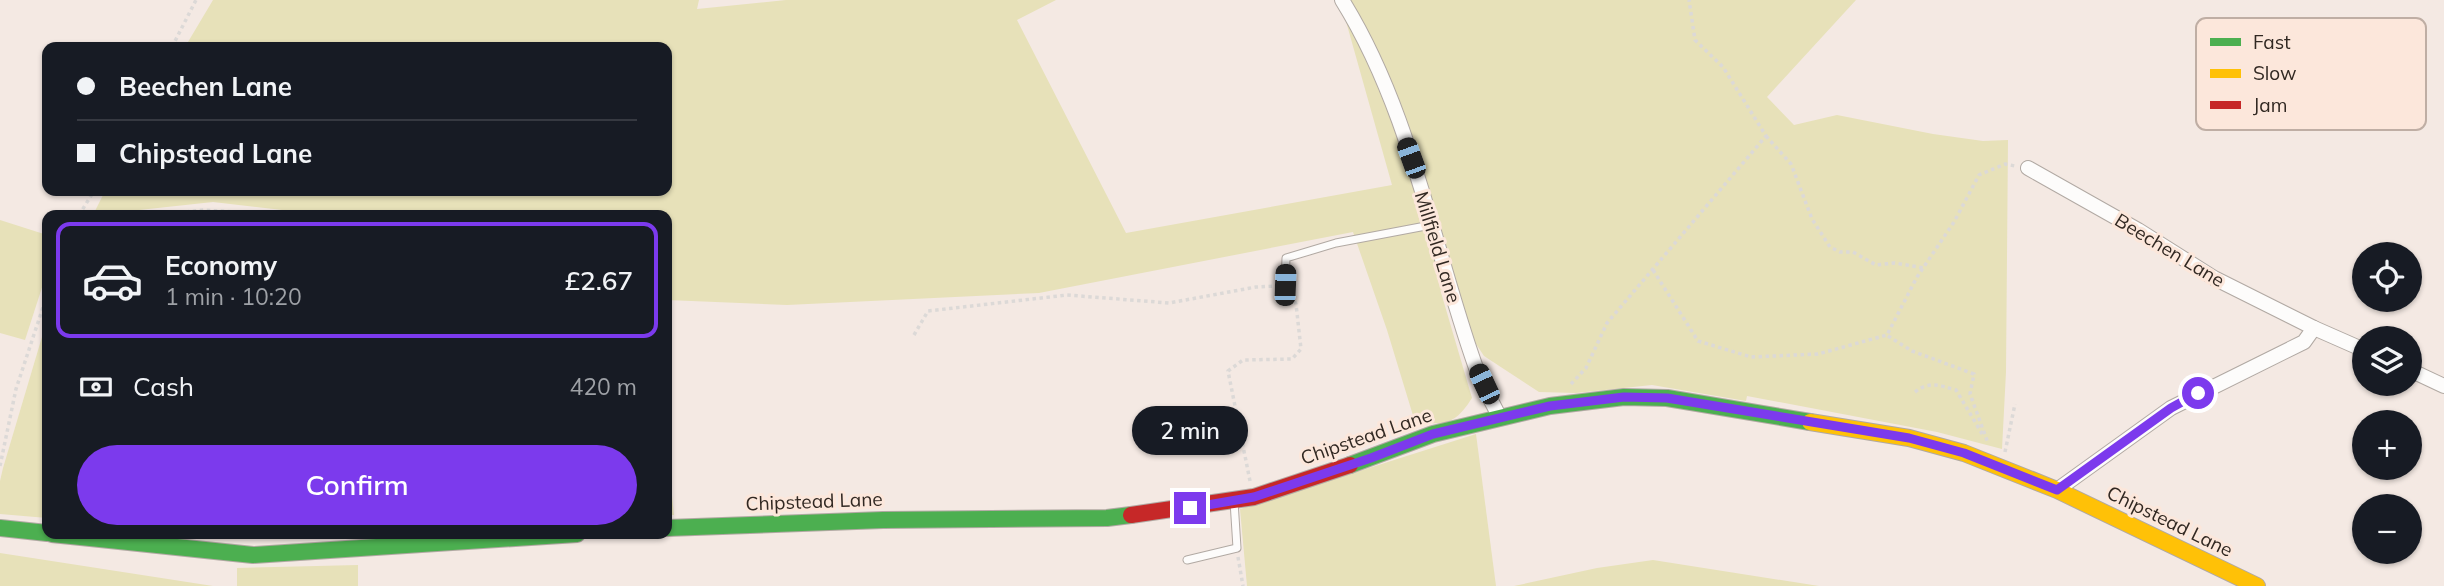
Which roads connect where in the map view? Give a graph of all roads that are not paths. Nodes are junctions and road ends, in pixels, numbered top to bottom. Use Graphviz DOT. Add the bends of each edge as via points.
graph roads {
  1 [pos="1342,0"];
  2 [pos="2028,168"];
  3 [pos="1431,225"];
  4 [pos="1285,285"];
  5 [pos="2314,328"];
  6 [pos="2352,345"];
  7 [pos="2422,376"];
  8 [pos="2444,386"];
  9 [pos="1500,418"];
  10 [pos="2057,490"];
  11 [pos="1234,500"];
  12 [pos="0,528"];
  13 [pos="672,528"];
  14 [pos="42,532"];
  15 [pos="105,539"];
  16 [pos="500,539"];
  17 [pos="1188,560"];
  18 [pos="2257,586"];
  1 -- 3 [label="street, Millfield Lane" via="1381,73"];
  2 -- 5 [label="street, Beechen Lane" via="2214,278"];
  3 -- 4 [label="lane" via="1336,243 1286,258"];
  3 -- 9 [label="street, Millfield Lane" via="1476,367"];
  5 -- 6 [label="street, Beechen Lane"];
  5 -- 10 [label="street" via="2304,342 2171,408"];
  7 -- 8 [label="street"];
  9 -- 10 [label="street, Chipstead Lane" via="1624,397 1667,398 1909,438 1964,453"];
  9 -- 11 [label="street, Chipstead Lane" via="1433,434"];
  10 -- 18 [label="street, Chipstead Lane"];
  11 -- 13 [label="street, Chipstead Lane" via="1107,518"];
  11 -- 17 [label="lane" via="1237,548"];
  12 -- 14 [label="street"];
  15 -- 16 [label="street" via="253,555"];
}
